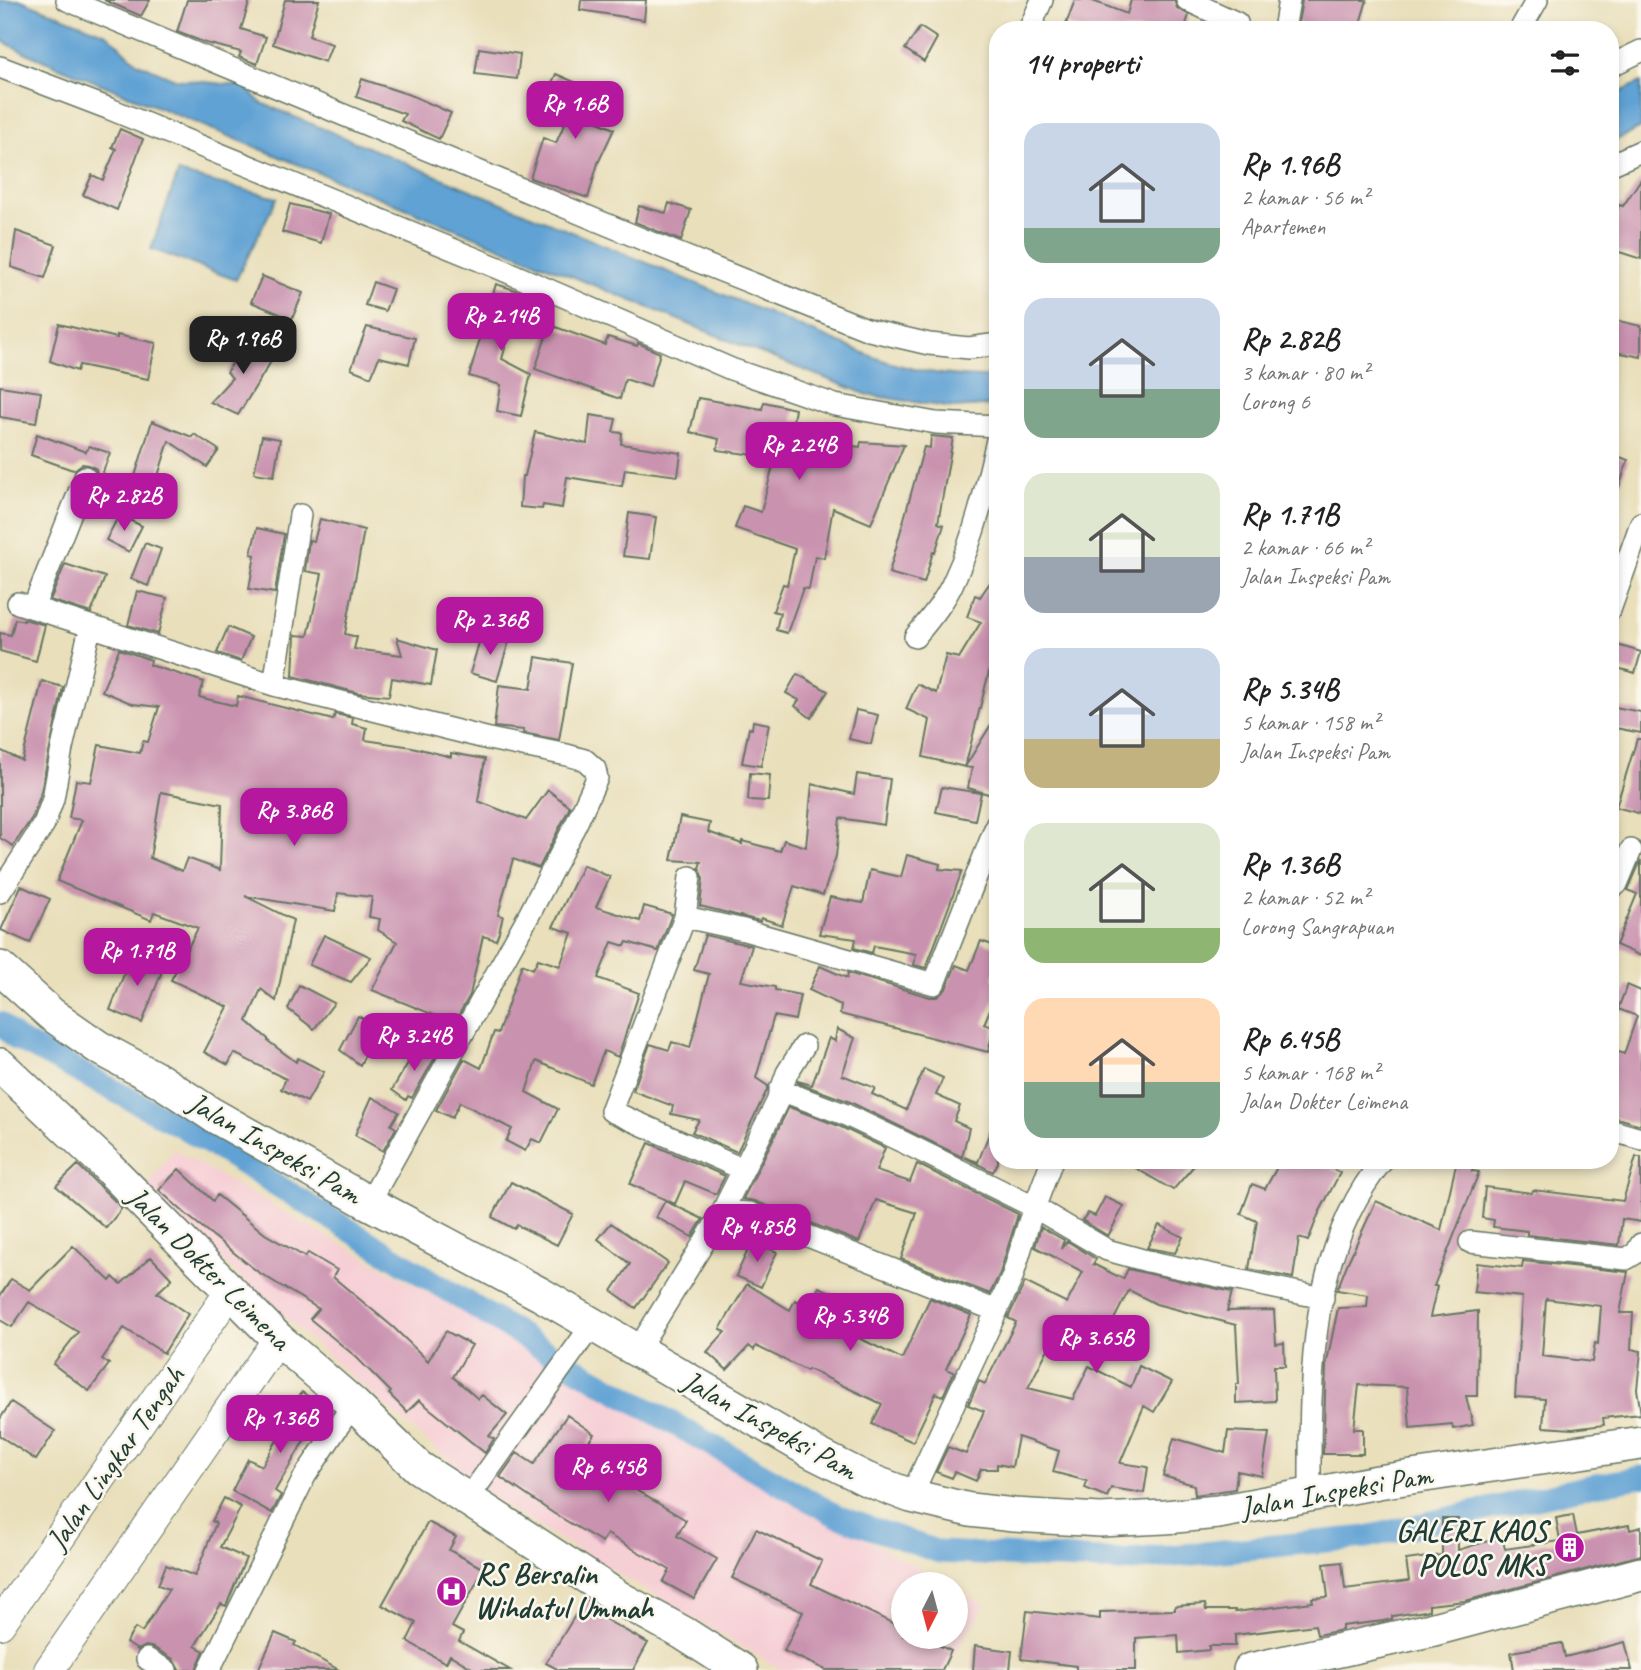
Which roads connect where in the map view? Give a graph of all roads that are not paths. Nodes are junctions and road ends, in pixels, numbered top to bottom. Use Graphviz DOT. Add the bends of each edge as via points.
graph roads {
  1 [pos="67,0"];
  2 [pos="1042,0"];
  3 [pos="1187,0"];
  4 [pos="1289,0"];
  5 [pos="1537,0"];
  6 [pos="1033,21"];
  7 [pos="1233,21"];
  8 [pos="1286,21"];
  9 [pos="1525,21"];
  10 [pos="1641,51"];
  11 [pos="1619,62"];
  12 [pos="0,67"];
  13 [pos="1641,152"];
  14 [pos="1619,161"];
  15 [pos="989,345"];
  16 [pos="989,425"];
  17 [pos="989,474"];
  18 [pos="85,477"];
  19 [pos="300,515"];
  20 [pos="1641,523"];
  21 [pos="1619,585"];
  22 [pos="90,628"];
  23 [pos="915,637"];
  24 [pos="274,685"];
  25 [pos="989,844"];
  26 [pos="1631,850"];
  27 [pos="690,877"];
  28 [pos="1619,879"];
  29 [pos="0,892"];
  30 [pos="685,917"];
  31 [pos="0,968"];
  32 [pos="804,1046"];
  33 [pos="0,1065"];
  34 [pos="780,1090"];
  35 [pos="1619,1133"];
  36 [pos="1641,1139"];
  37 [pos="742,1169"];
  38 [pos="1049,1169"];
  39 [pos="1377,1169"];
  40 [pos="369,1203"];
  41 [pos="1034,1207"];
  42 [pos="719,1218"];
  43 [pos="1470,1242"];
  44 [pos="1641,1244"];
  45 [pos="230,1292"];
  46 [pos="1323,1298"];
  47 [pos="997,1311"];
  48 [pos="592,1325"];
  49 [pos="278,1339"];
  50 [pos="637,1351"];
  51 [pos="353,1404"];
  52 [pos="1641,1443"];
  53 [pos="911,1496"];
  54 [pos="1310,1496"];
  55 [pos="467,1500"];
  56 [pos="1641,1573"];
  57 [pos="0,1624"];
  58 [pos="49,1670"];
  59 [pos="209,1670"];
  60 [pos="741,1670"];
  61 [pos="1250,1670"];
  1 -- 15 [label="street" via="869,330 929,344"];
  2 -- 6 [label="street"];
  3 -- 7 [label="street"];
  4 -- 8 [label="street"];
  5 -- 9 [label="street"];
  10 -- 11 [label="street"];
  12 -- 16 [label="street" via="496,267 731,369 835,405 936,423"];
  13 -- 14 [label="street"];
  17 -- 23 [label="street" via="955,579"];
  18 -- 22 [label="street" via="26,606"];
  19 -- 24 [label="street"];
  20 -- 21 [label="street"];
  22 -- 24 [label="street"];
  22 -- 29 [label="street" via="53,799 44,824"];
  24 -- 40 [label="street" via="567,755 584,760 595,769 597,778 536,902"];
  25 -- 30 [label="street" via="934,984"];
  26 -- 28 [label="street"];
  27 -- 30 [label="street"];
  30 -- 37 [label="street" via="611,1111"];
  31 -- 40 [label="main road, Jalan Inspeksi Pam" via="51,1014 99,1047"];
  32 -- 34 [label="street"];
  33 -- 45 [label="main road, Jalan Dokter Leimena"];
  34 -- 37 [label="street"];
  34 -- 41 [label="street" via="844,1114"];
  35 -- 36 [label="street"];
  37 -- 42 [label="street"];
  38 -- 41 [label="street"];
  39 -- 46 [label="street" via="1341,1232"];
  40 -- 48 [label="main road, Jalan Inspeksi Pam"];
  41 -- 46 [label="street" via="1107,1250"];
  41 -- 47 [label="street"];
  42 -- 47 [label="street" via="732,1212 750,1213"];
  42 -- 50 [label="street"];
  43 -- 44 [label="street" via="1626,1259"];
  45 -- 49 [label="main road, Jalan Dokter Leimena"];
  45 -- 57 [label="main road, Jalan Lingkar Tengah"];
  46 -- 54 [label="street" via="1310,1422"];
  47 -- 53 [label="street"];
  48 -- 50 [label="main road, Jalan Inspeksi Pam"];
  48 -- 55 [label="street"];
  49 -- 51 [label="main road, Jalan Dokter Leimena"];
  49 -- 58 [label="main road"];
  50 -- 53 [label="main road, Jalan Inspeksi Pam" via="814,1453"];
  51 -- 55 [label="main road, Jalan Dokter Leimena" via="418,1466"];
  51 -- 59 [label="street" via="305,1476"];
  52 -- 54 [label="main road, Jalan Inspeksi Pam"];
  53 -- 54 [label="main road, Jalan Inspeksi Pam" via="970,1510 1100,1520 1218,1512"];
  55 -- 60 [label="main road, Jalan Dokter Leimena"];
  56 -- 61 [label="main road" via="1430,1630"];
}
